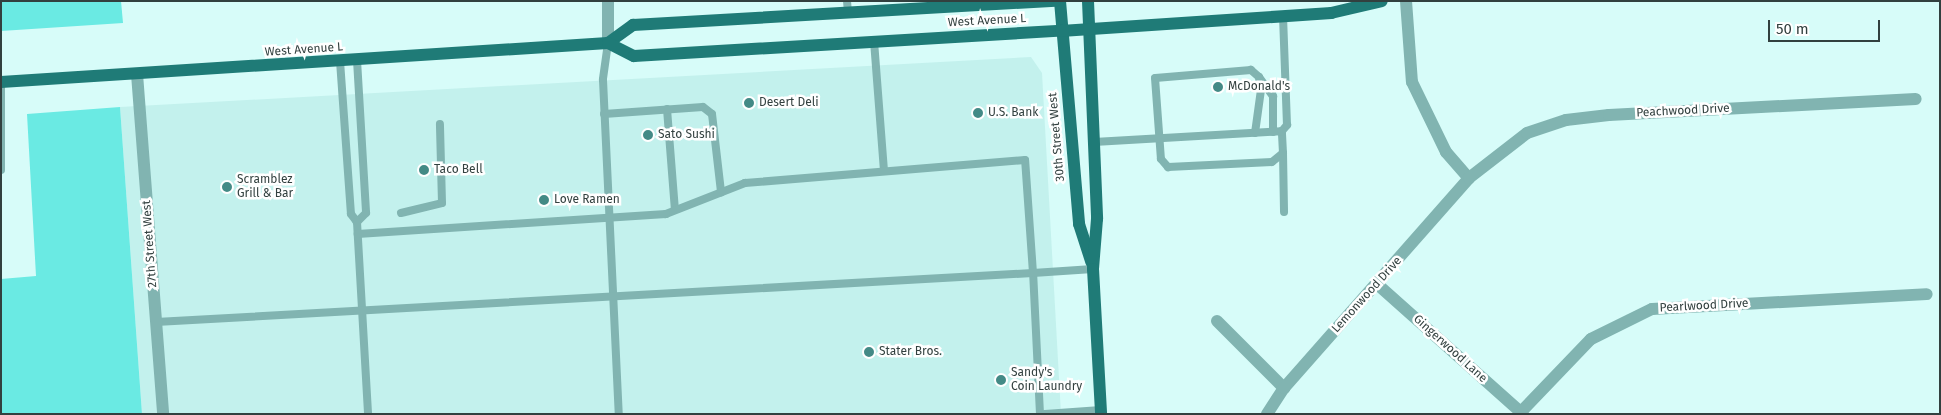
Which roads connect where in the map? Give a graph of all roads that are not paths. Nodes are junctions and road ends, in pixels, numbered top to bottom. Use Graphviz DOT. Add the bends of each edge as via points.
graph roads {
  1 [pos="608,1"];
  2 [pos="1055,1"];
  3 [pos="1060,1"];
  4 [pos="1088,1"];
  5 [pos="1406,1"];
  6 [pos="1373,2"];
  7 [pos="848,7"];
  8 [pos="1283,16"];
  9 [pos="1090,29"];
  10 [pos="1061,31"];
  11 [pos="874,41"];
  12 [pos="608,44"];
  13 [pos="357,60"];
  14 [pos="340,61"];
  15 [pos="137,74"];
  16 [pos="1259,77"];
  17 [pos="1,82"];
  18 [pos="1916,99"];
  19 [pos="667,110"];
  20 [pos="604,114"];
  21 [pos="440,124"];
  22 [pos="1282,131"];
  23 [pos="1273,132"];
  24 [pos="1255,133"];
  25 [pos="1160,138"];
  26 [pos="1094,142"];
  27 [pos="1282,153"];
  28 [pos="1,170"];
  29 [pos="884,172"];
  30 [pos="1469,178"];
  31 [pos="720,192"];
  32 [pos="675,210"];
  33 [pos="1284,212"];
  34 [pos="401,213"];
  35 [pos="607,217"];
  36 [pos="357,222"];
  37 [pos="358,234"];
  38 [pos="1093,269"];
  39 [pos="1033,273"];
  40 [pos="1377,284"];
  41 [pos="1927,294"];
  42 [pos="612,298"];
  43 [pos="362,312"];
  44 [pos="1217,321"];
  45 [pos="156,322"];
  46 [pos="1284,388"];
  47 [pos="1101,412"];
  48 [pos="1521,413"];
  49 [pos="163,414"];
  50 [pos="368,414"];
  51 [pos="619,414"];
  52 [pos="1040,414"];
  53 [pos="1045,414"];
  54 [pos="1267,414"];
  1 -- 12 [label="street"];
  2 -- 7 [label="main road, West Avenue L"];
  3 -- 10 [label="main road, 30th Street West"];
  4 -- 9 [label="main road, 30th Street West"];
  5 -- 30 [label="street" via="1412,82 1446,152"];
  6 -- 8 [label="main road, West Avenue L" via="1331,13"];
  7 -- 12 [label="main road, West Avenue L" via="634,25"];
  8 -- 9 [label="main road, West Avenue L"];
  8 -- 22 [label="lane" via="1287,125"];
  9 -- 10 [label="main road, West Avenue L"];
  9 -- 26 [label="main road, 30th Street West"];
  10 -- 11 [label="main road, West Avenue L"];
  10 -- 38 [label="main road, 30th Street West" via="1079,224"];
  11 -- 12 [label="main road, West Avenue L" via="634,56"];
  11 -- 29 [label="lane"];
  12 -- 13 [label="main road, West Avenue L"];
  12 -- 20 [label="lane"];
  13 -- 14 [label="main road, West Avenue L"];
  13 -- 36 [label="lane" via="366,214"];
  14 -- 15 [label="main road, West Avenue L"];
  14 -- 36 [label="lane" via="351,214"];
  15 -- 17 [label="main road, West Avenue L"];
  15 -- 45 [label="street, 27th Street West"];
  16 -- 23 [label="lane" via="1273,96"];
  16 -- 24 [label="lane"];
  16 -- 25 [label="lane" via="1242,70 1155,78"];
  17 -- 28 [label="lane"];
  18 -- 30 [label="street, Peachwood Drive" via="1566,120 1527,133"];
  19 -- 20 [label="lane"];
  19 -- 31 [label="lane" via="703,107 712,114"];
  19 -- 32 [label="lane"];
  20 -- 35 [label="lane"];
  21 -- 34 [label="lane" via="442,204"];
  22 -- 23 [label="lane"];
  22 -- 27 [label="lane"];
  23 -- 24 [label="lane"];
  24 -- 25 [label="lane"];
  25 -- 26 [label="lane"];
  25 -- 27 [label="lane" via="1161,159 1168,167 1272,162"];
  26 -- 38 [label="main road, 30th Street West" via="1097,219"];
  27 -- 33 [label="lane"];
  29 -- 31 [label="lane" via="745,182"];
  29 -- 39 [label="lane" via="1024,160"];
  30 -- 40 [label="street, Lemonwood Drive"];
  31 -- 32 [label="lane"];
  32 -- 35 [label="lane"];
  35 -- 37 [label="lane"];
  35 -- 42 [label="lane"];
  36 -- 37 [label="lane"];
  37 -- 43 [label="lane"];
  38 -- 39 [label="lane"];
  38 -- 47 [label="main road, 30th Street West"];
  39 -- 42 [label="lane"];
  39 -- 52 [label="lane"];
  40 -- 46 [label="street, Lemonwood Drive"];
  40 -- 48 [label="street, Gingerwood Lane"];
  41 -- 48 [label="street, Pearlwood Drive" via="1652,309 1591,338"];
  42 -- 43 [label="lane"];
  42 -- 51 [label="lane"];
  43 -- 45 [label="lane"];
  43 -- 50 [label="lane"];
  44 -- 46 [label="street"];
  45 -- 49 [label="street, 27th Street West"];
  46 -- 54 [label="street, Lemonwood Drive"];
  47 -- 53 [label="lane"];
}
